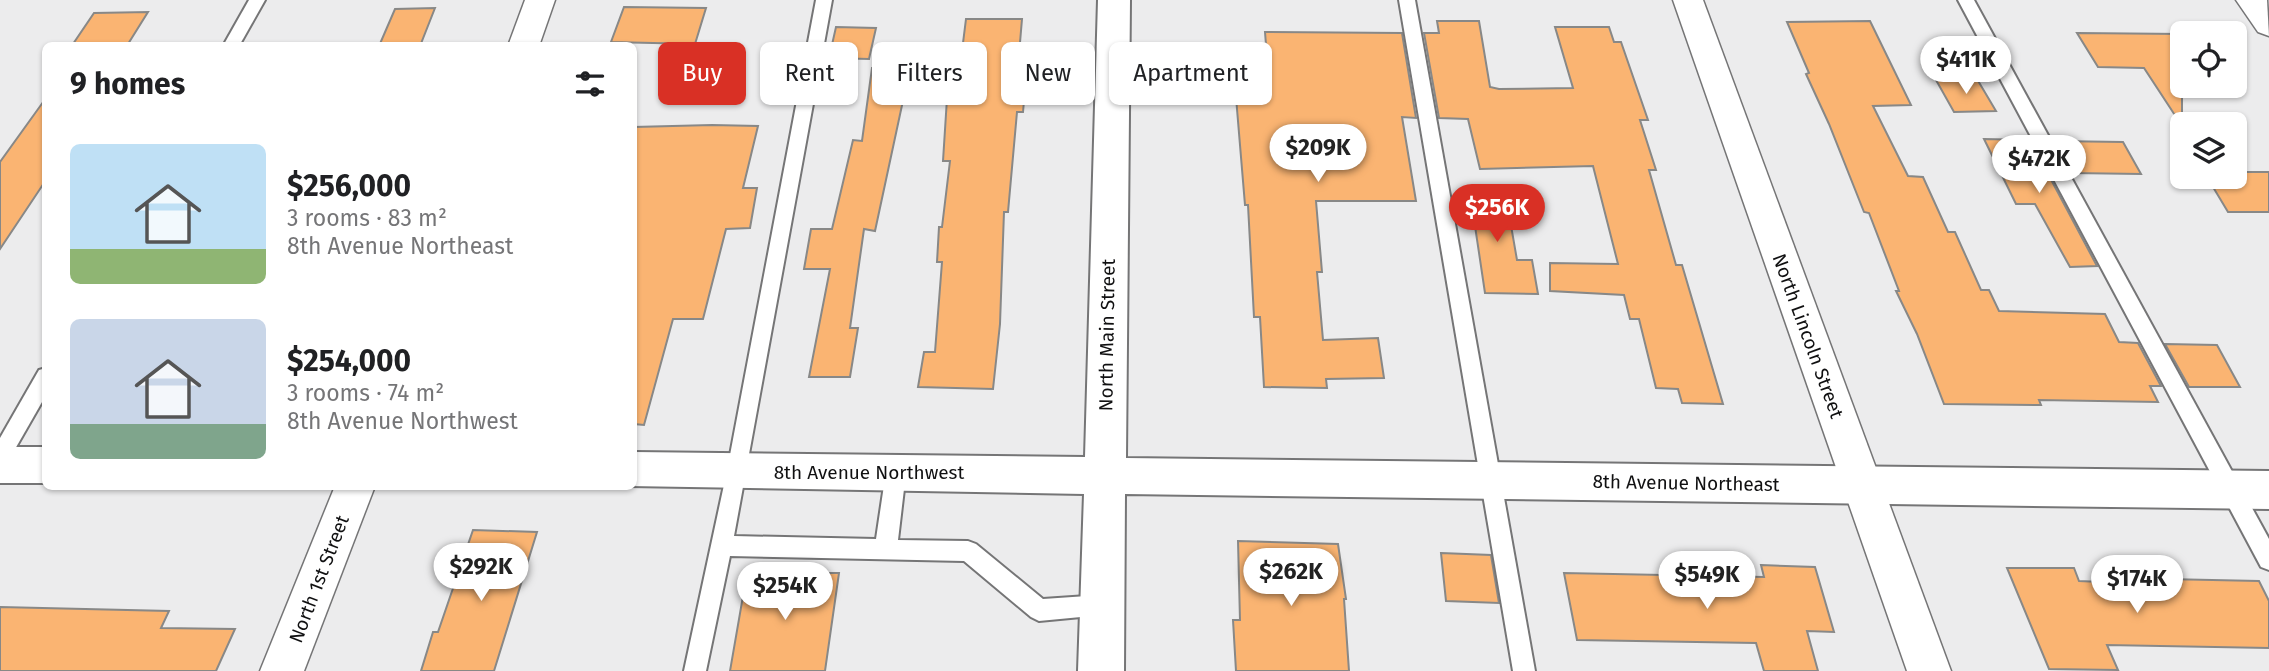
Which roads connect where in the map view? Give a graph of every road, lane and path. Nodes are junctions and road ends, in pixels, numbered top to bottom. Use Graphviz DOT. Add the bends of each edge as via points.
graph roads {
  1 [pos="257,0"];
  2 [pos="540,0"];
  3 [pos="824,0"];
  4 [pos="1114,0"];
  5 [pos="1407,0"];
  6 [pos="1688,0"];
  7 [pos="1966,0"];
  8 [pos="2250,0"];
  9 [pos="2269,25"];
  10 [pos="233,42"];
  11 [pos="524,42"];
  12 [pos="42,383"];
  13 [pos="0,457"];
  14 [pos="0,465"];
  15 [pos="42,465"];
  16 [pos="637,470"];
  17 [pos="737,471"];
  18 [pos="896,472"];
  19 [pos="1104,474"];
  20 [pos="1490,482"];
  21 [pos="1862,485"];
  22 [pos="2249,489"];
  23 [pos="353,490"];
  24 [pos="721,546"];
  25 [pos="886,548"];
  26 [pos="2269,560"];
  27 [pos="1102,605"];
  28 [pos="282,671"];
  29 [pos="695,671"];
  30 [pos="1101,671"];
  31 [pos="1524,671"];
  32 [pos="1930,671"];
  1 -- 10 [label="lane"];
  2 -- 11 [label="street"];
  3 -- 17 [label="lane"];
  4 -- 19 [label="main road, North Main Street"];
  5 -- 20 [label="lane"];
  6 -- 21 [label="street, North Lincoln Street"];
  7 -- 22 [label="lane"];
  8 -- 9 [label="street"];
  12 -- 13 [label="lane"];
  14 -- 15 [label="main road"];
  16 -- 17 [label="main road, 8th Avenue Northwest"];
  17 -- 18 [label="main road, 8th Avenue Northwest"];
  17 -- 24 [label="lane"];
  18 -- 19 [label="main road, 8th Avenue Northwest"];
  18 -- 25 [label="lane"];
  19 -- 20 [label="main road, 8th Avenue Northeast"];
  19 -- 27 [label="main road, North Main Street"];
  20 -- 21 [label="main road, 8th Avenue Northeast"];
  20 -- 31 [label="lane"];
  21 -- 22 [label="main road, 8th Avenue Northeast"];
  21 -- 32 [label="street, North Lincoln Street"];
  22 -- 26 [label="lane"];
  23 -- 28 [label="street, North 1st Street"];
  24 -- 25 [label="lane"];
  24 -- 29 [label="lane"];
  25 -- 27 [label="lane" via="968,551 1039,610"];
  27 -- 30 [label="main road, North Main Street"];
}
